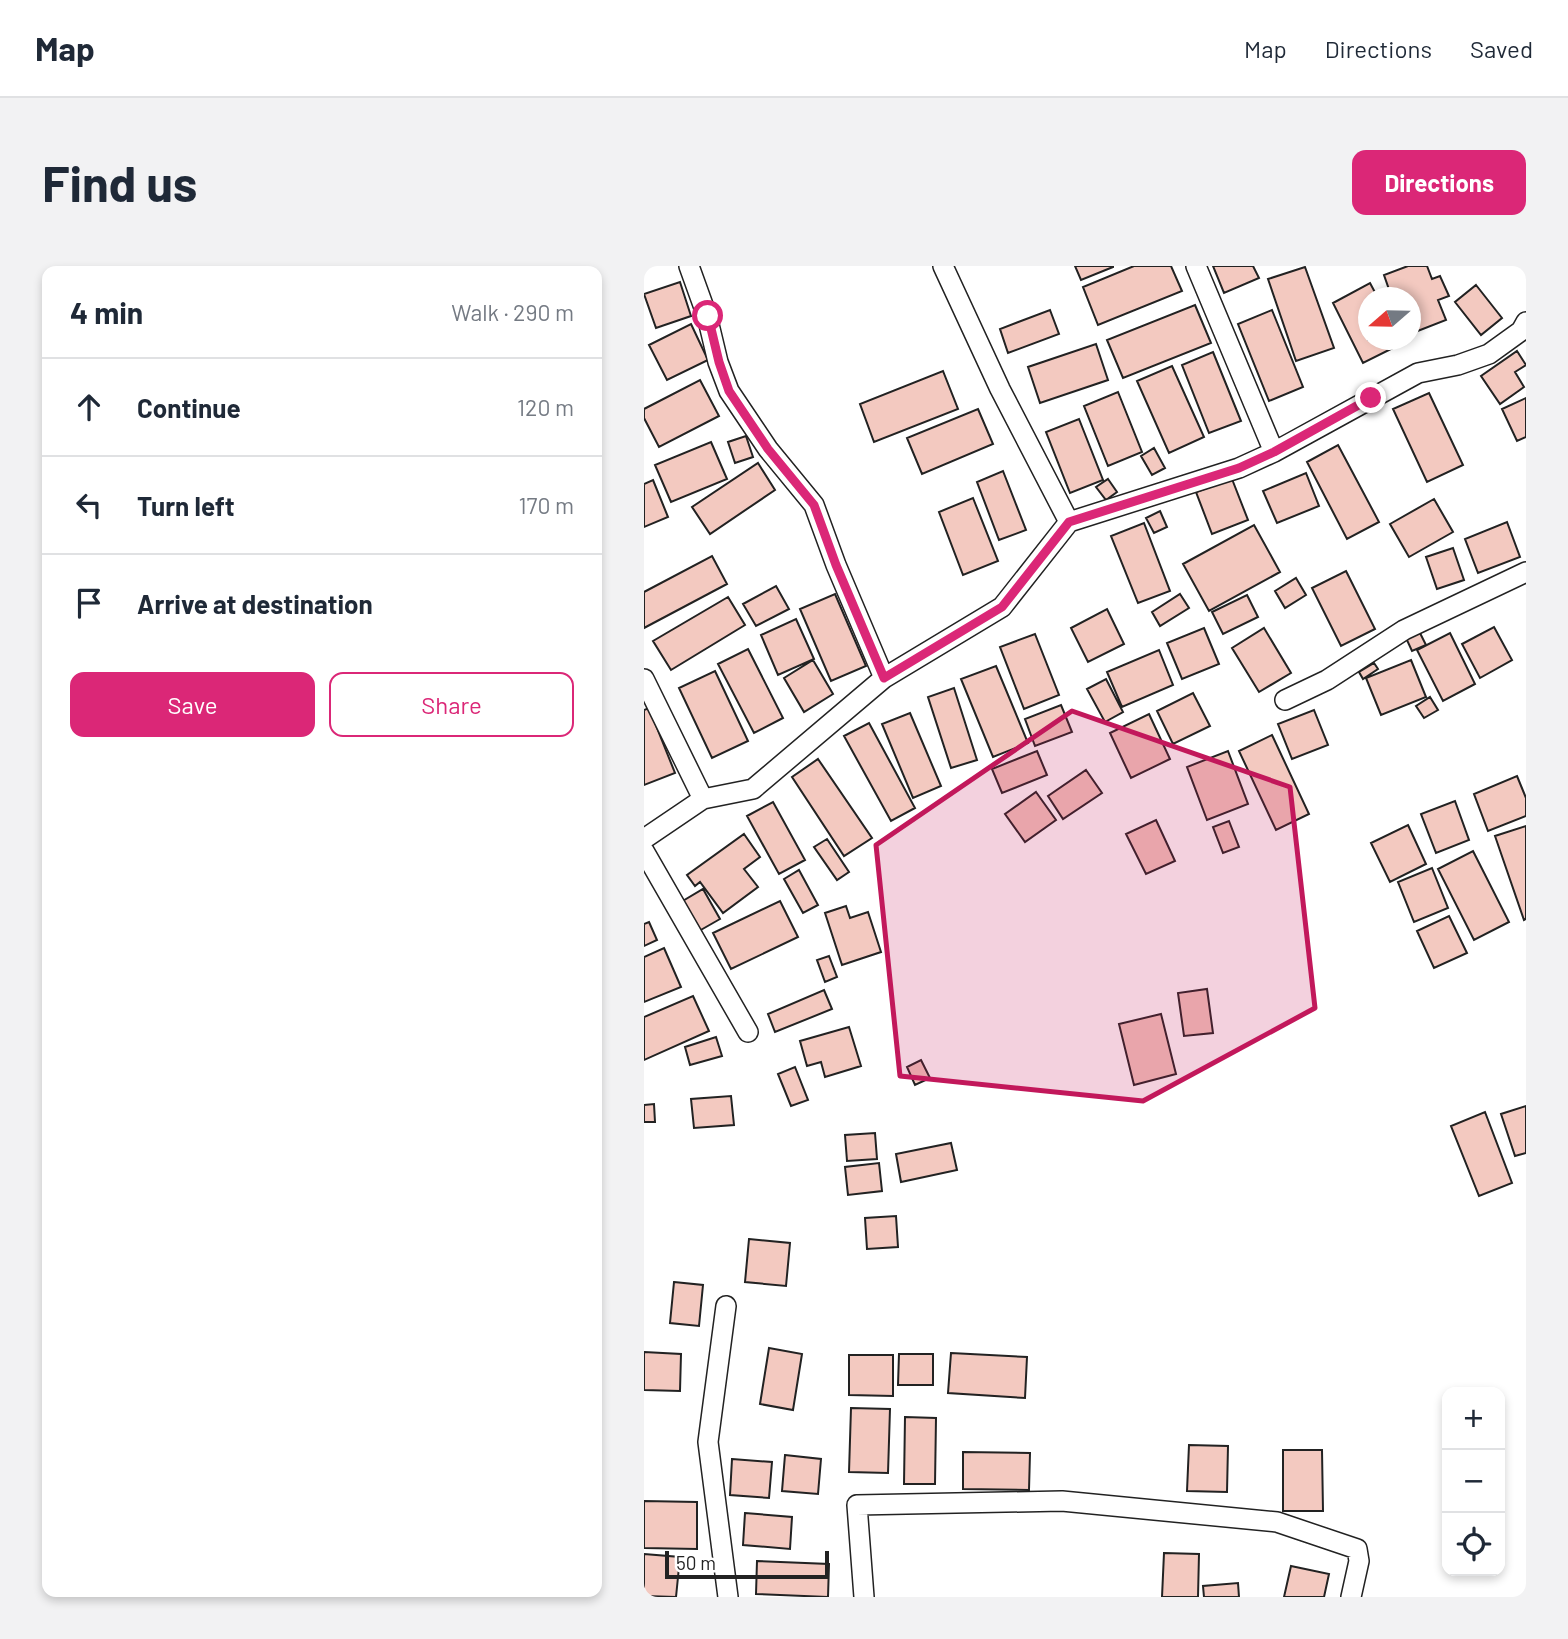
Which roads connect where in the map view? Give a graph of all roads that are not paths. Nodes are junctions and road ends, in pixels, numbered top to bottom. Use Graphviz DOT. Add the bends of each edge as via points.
graph roads {
  1 [pos="689,266"];
  2 [pos="943,266"];
  3 [pos="1196,266"];
  4 [pos="1524,331"];
  5 [pos="1274,452"];
  6 [pos="1069,522"];
  7 [pos="1526,572"];
  8 [pos="884,678"];
  9 [pos="644,679"];
  10 [pos="1284,700"];
  11 [pos="703,799"];
  12 [pos="644,839"];
  13 [pos="644,850"];
  14 [pos="748,1032"];
  15 [pos="726,1306"];
  16 [pos="727,1597"];
  17 [pos="864,1597"];
  18 [pos="1351,1597"];
  1 -- 8 [label="street" via="729,391 814,505"];
  2 -- 6 [label="street"];
  3 -- 5 [label="street"];
  4 -- 5 [label="street" via="1489,354 1418,373"];
  5 -- 6 [label="street" via="1239,468"];
  6 -- 8 [label="street" via="1002,607"];
  7 -- 10 [label="street" via="1404,630 1327,680"];
  8 -- 11 [label="street" via="753,789"];
  9 -- 11 [label="street"];
  11 -- 12 [label="street"];
  13 -- 14 [label="street"];
  15 -- 16 [label="street" via="708,1442"];
  17 -- 18 [label="street" via="857,1505 1062,1501 1277,1522 1357,1549"];
}
